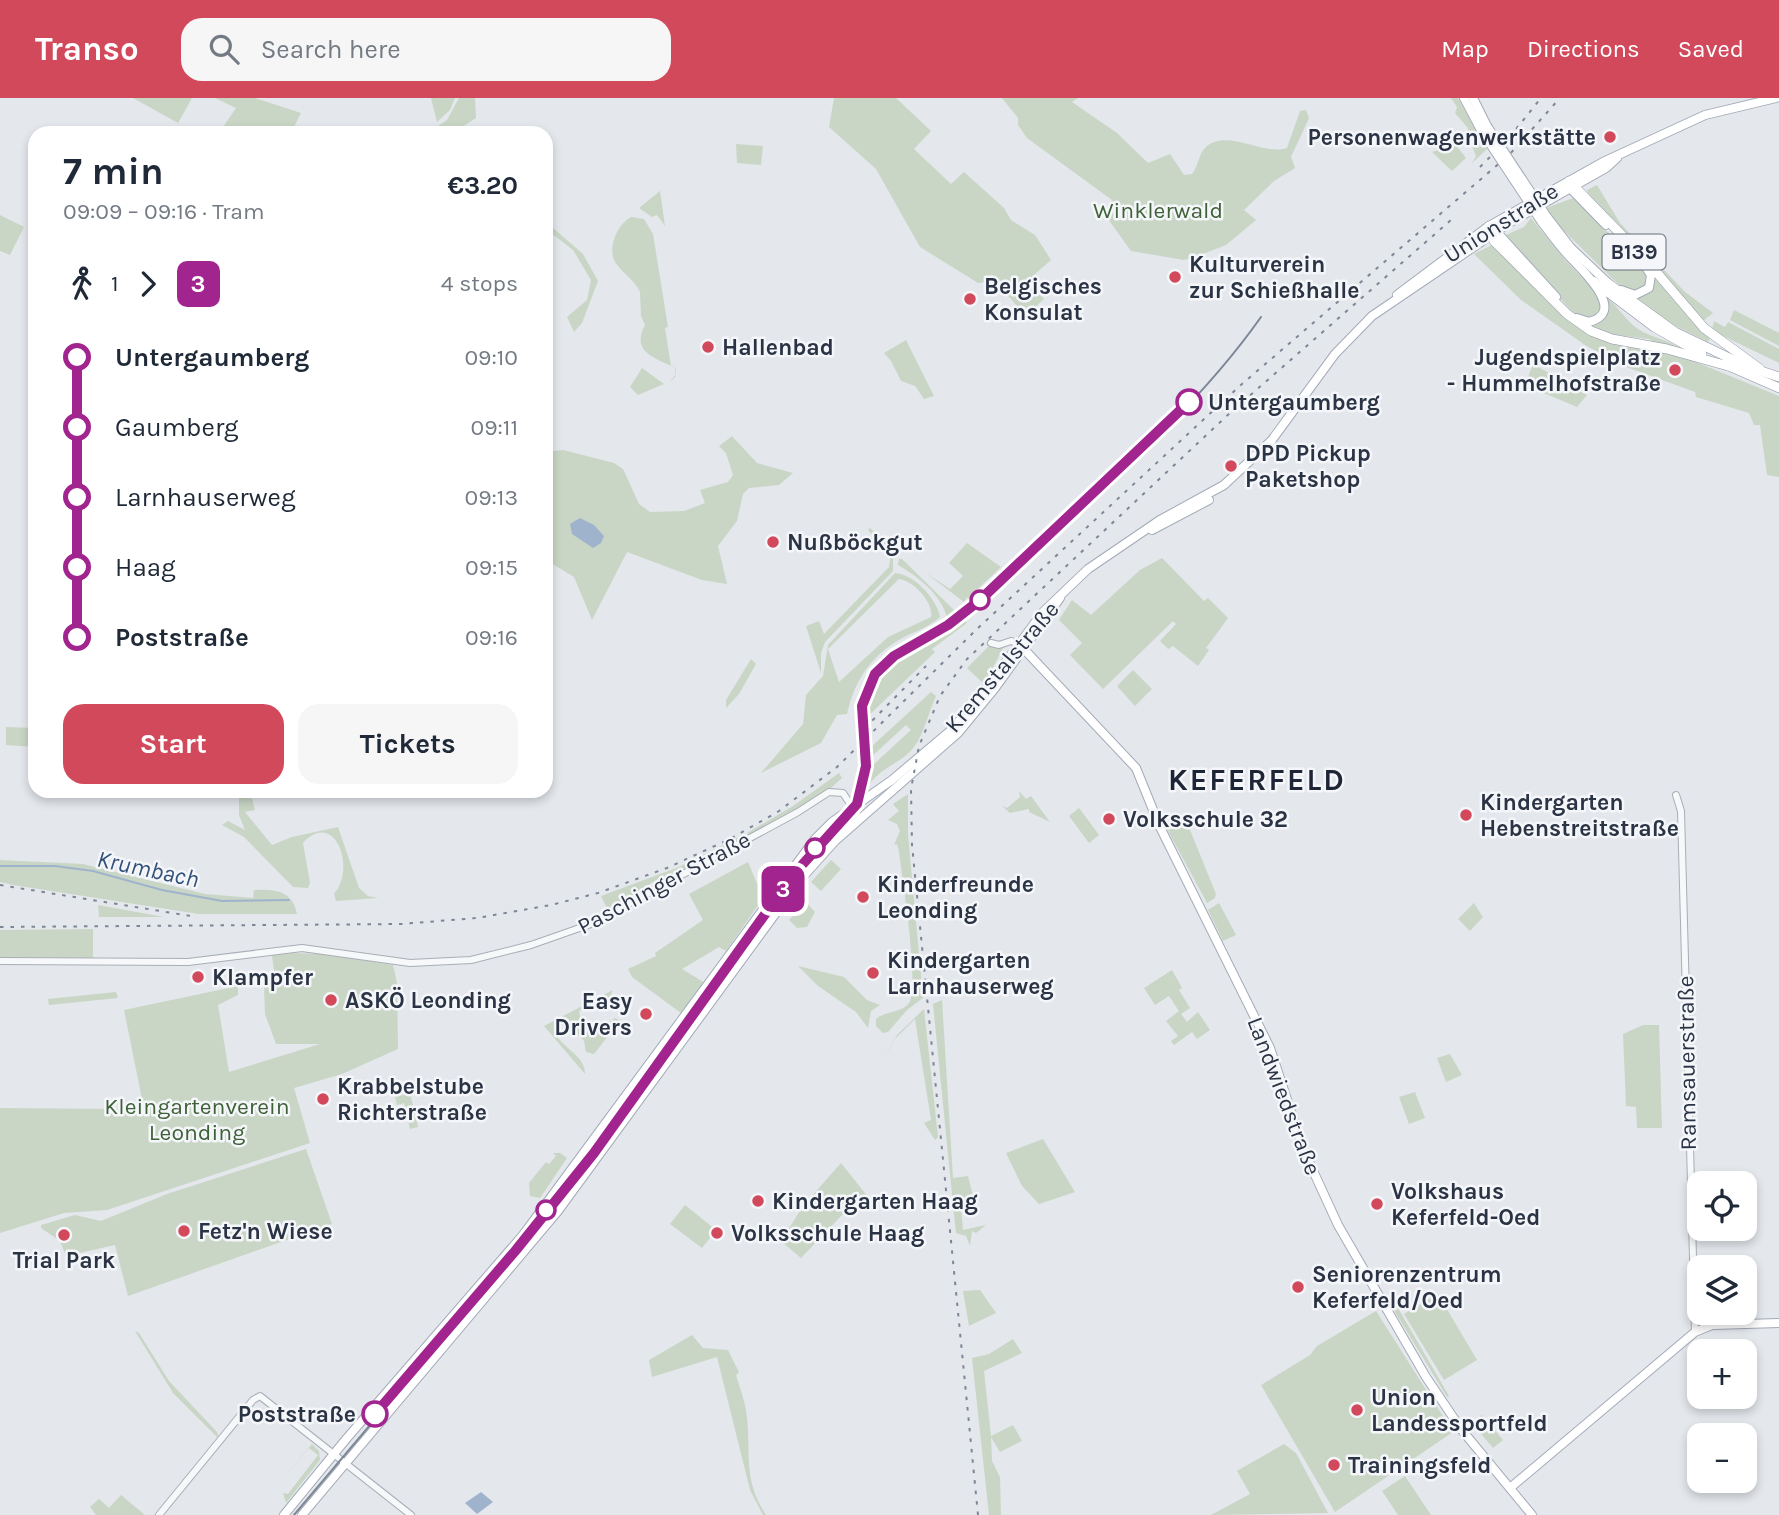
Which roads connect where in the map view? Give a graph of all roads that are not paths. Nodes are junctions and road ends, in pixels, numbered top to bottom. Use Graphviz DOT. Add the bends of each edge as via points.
graph roads {
  1 [pos="1464,98"];
  2 [pos="1473,98"];
  3 [pos="1776,98"];
  4 [pos="1484,128"];
  5 [pos="1572,185"];
  6 [pos="1544,219"];
  7 [pos="1492,231"];
  8 [pos="1593,281"];
  9 [pos="1606,282"];
  10 [pos="1728,366"];
  11 [pos="1760,369"];
  12 [pos="1779,377"];
  13 [pos="1779,388"];
  14 [pos="1061,596"];
  15 [pos="991,643"];
  16 [pos="1021,646"];
  17 [pos="1676,795"];
  18 [pos="853,807"];
  19 [pos="860,819"];
  20 [pos="0,961"];
  21 [pos="1779,1323"];
  22 [pos="1695,1332"];
  23 [pos="334,1453"];
  24 [pos="346,1462"];
  25 [pos="1510,1488"];
  26 [pos="159,1515"];
  27 [pos="284,1515"];
  28 [pos="302,1515"];
  29 [pos="411,1515"];
  30 [pos="1532,1515"];
  1 -- 4 [label="main road, B139"];
  2 -- 4 [label="main road, B139"];
  3 -- 5 [label="main road, Unionstraße" via="1705,115 1665,132"];
  4 -- 6 [label="main road, B139, bridge"];
  5 -- 7 [label="main road, Unionstraße"];
  5 -- 9 [label="main road, B139" via="1651,277 1649,288 1638,295"];
  5 -- 11 [label="highway" via="1704,328"];
  6 -- 8 [label="main road, B139"];
  6 -- 9 [label="main road, B139"];
  7 -- 8 [label="main road, B139" via="1567,310 1586,322 1598,319 1604,309"];
  7 -- 10 [label="highway" via="1567,314 1591,331"];
  7 -- 14 [label="main road, Unionstraße" via="1392,300 1346,340 1250,468 1227,489 1140,534 1088,569"];
  8 -- 10 [label="highway" via="1654,327"];
  9 -- 11 [label="highway" via="1675,332"];
  10 -- 13 [label="highway"];
  11 -- 12 [label="highway"];
  14 -- 16 [label="main road, Kremstalstraße"];
  15 -- 16 [label="street" via="1011,640"];
  16 -- 18 [label="main road, Kremstalstraße" via="950,731"];
  16 -- 19 [label="main road, Kremstalstraße" via="953,739"];
  16 -- 25 [label="main road, Landwiedstraße" via="1136,768 1160,827 1270,1048 1308,1161 1338,1225 1426,1377"];
  17 -- 22 [label="street, Ramsauerstraße" via="1681,823"];
  18 -- 19 [label="street"];
  18 -- 20 [label="street, Paschinger Straße" via="843,793 829,792 596,922 471,960 410,963 302,948 188,962"];
  18 -- 23 [label="main road, Kremstalstraße" via="825,828 805,852 523,1236"];
  19 -- 24 [label="main road, Kremstalstraße" via="792,889 558,1211"];
  21 -- 22 [label="main road" via="1712,1325"];
  22 -- 25 [label="main road"];
  23 -- 24 [label="street"];
  23 -- 26 [label="street" via="267,1398 257,1397"];
  23 -- 27 [label="main road, Kremstalstraße"];
  24 -- 28 [label="main road, Kremstalstraße"];
  24 -- 29 [label="street"];
  25 -- 30 [label="main road, Landwiedstraße"];
}
